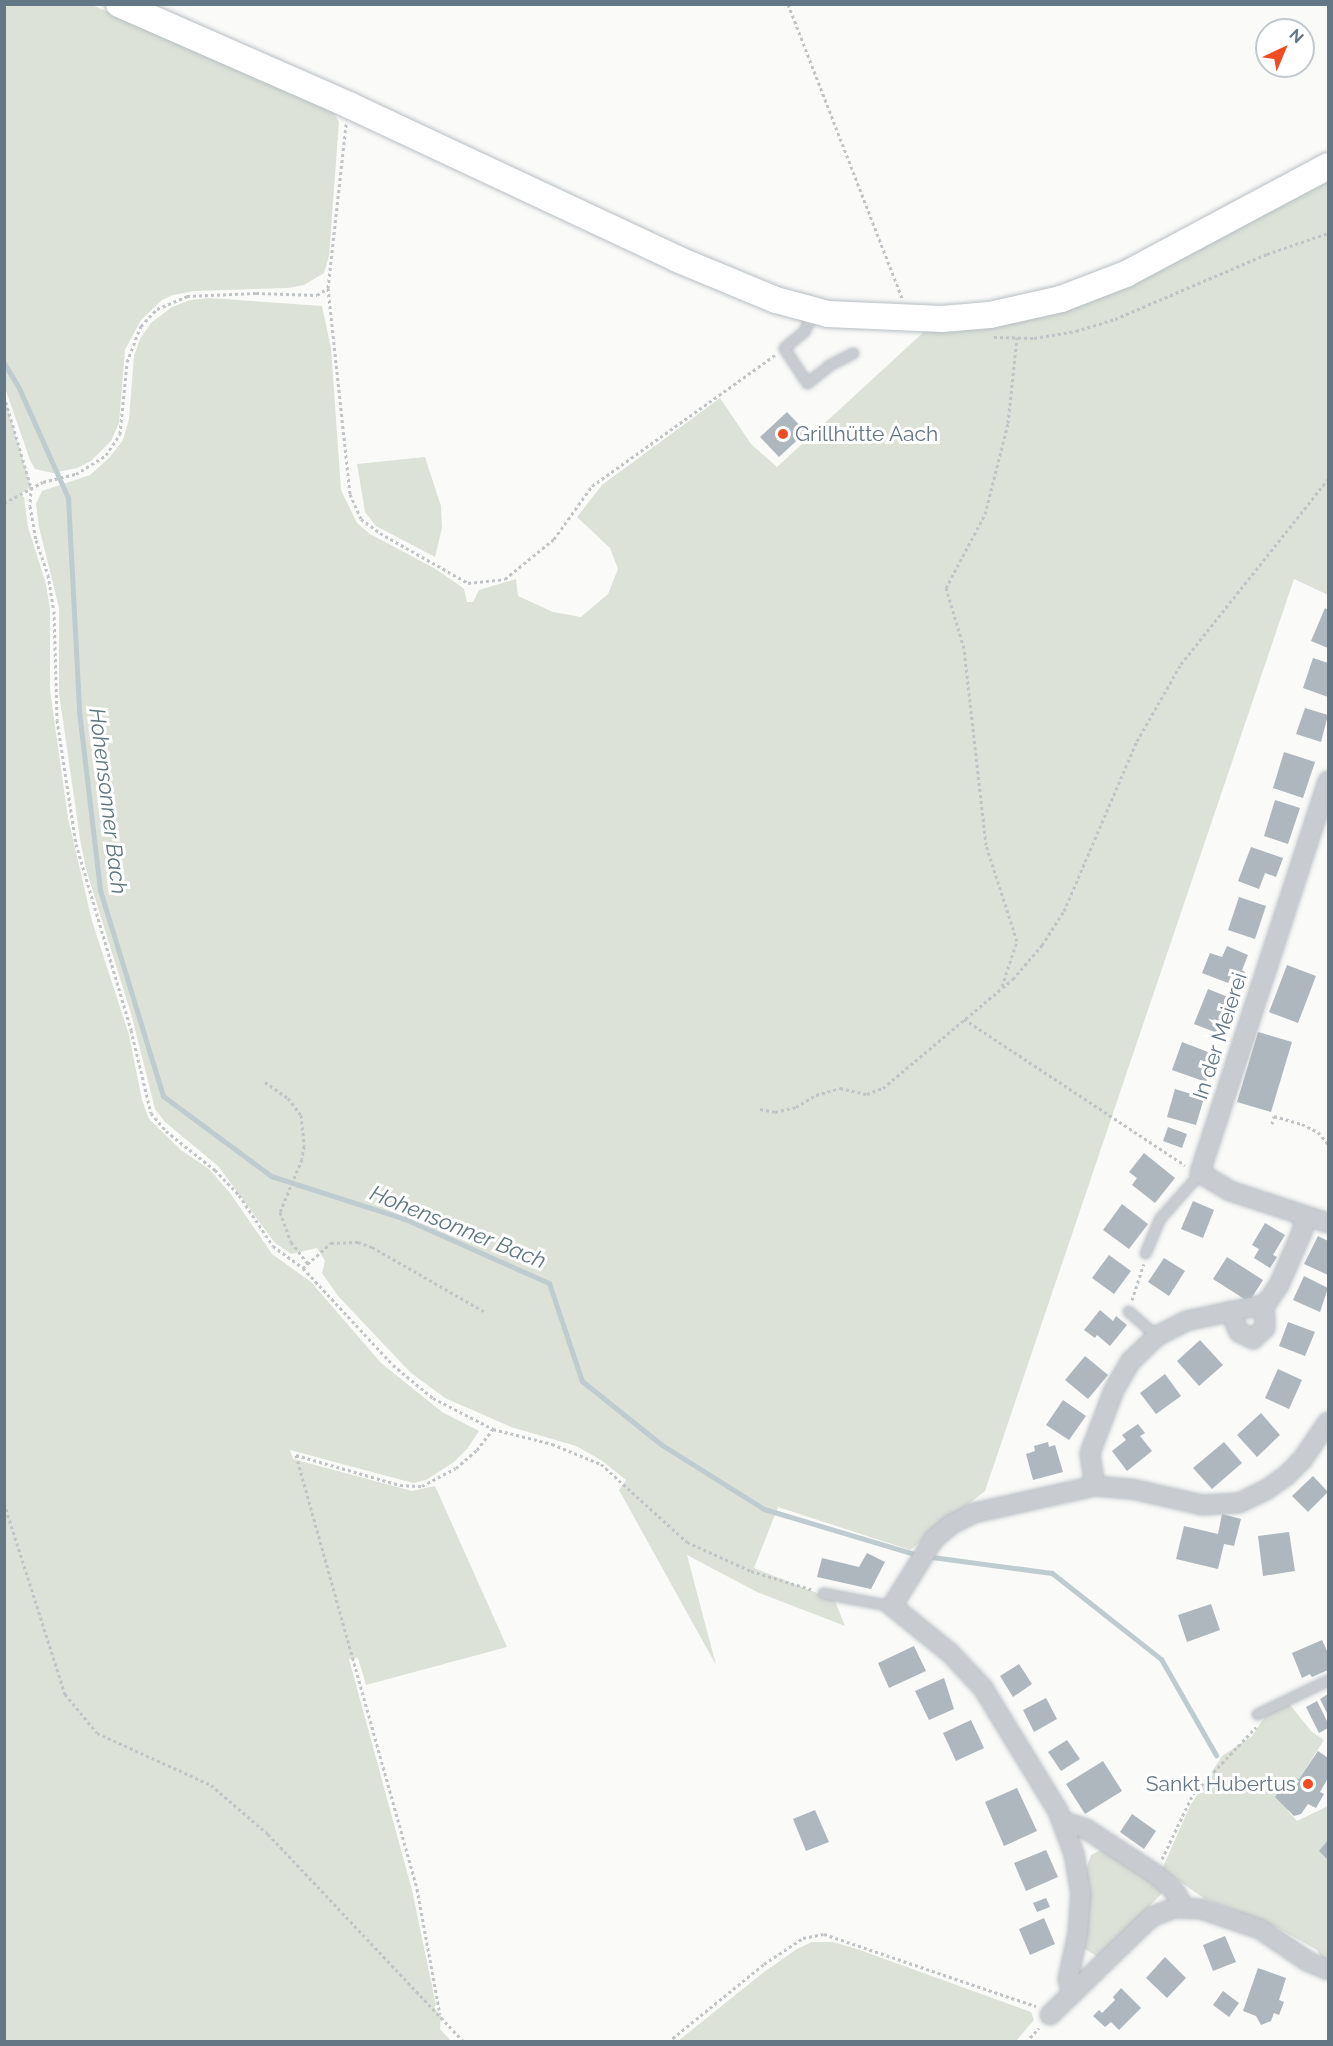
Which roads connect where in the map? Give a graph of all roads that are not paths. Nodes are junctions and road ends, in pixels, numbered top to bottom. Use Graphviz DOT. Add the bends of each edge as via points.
graph roads {
  1 [pos="119,4"];
  2 [pos="1329,166"];
  3 [pos="814,312"];
  4 [pos="853,354"];
  5 [pos="1329,781"];
  6 [pos="1200,1173"];
  7 [pos="1305,1216"];
  8 [pos="1329,1223"];
  9 [pos="1145,1253"];
  10 [pos="1260,1307"];
  11 [pos="1128,1311"];
  12 [pos="1230,1311"];
  13 [pos="1157,1336"];
  14 [pos="1329,1422"];
  15 [pos="1095,1486"];
  16 [pos="823,1593"];
  17 [pos="892,1606"];
  18 [pos="1329,1680"];
  19 [pos="1257,1714"];
  20 [pos="1062,1821"];
  21 [pos="1104,1841"];
  22 [pos="1074,1854"];
  23 [pos="1184,1907"];
  24 [pos="1329,1970"];
  25 [pos="1072,1994"];
  26 [pos="1050,2016"];
  1 -- 3 [label="main road" via="351,106 677,260"];
  2 -- 3 [label="main road" via="1126,274 1061,298 990,315 910,319"];
  3 -- 4 [label="lane" via="804,331 784,348 807,383"];
  5 -- 6 [label="street, In der Meierei"];
  6 -- 7 [label="street" via="1230,1191"];
  6 -- 9 [label="lane" via="1160,1218"];
  7 -- 8 [label="street"];
  7 -- 10 [label="street" via="1302,1232 1275,1293"];
  10 -- 12 [label="street"];
  10 -- 12 [label="street" via="1265,1328 1253,1339 1239,1332"];
  11 -- 13 [label="lane"];
  12 -- 13 [label="street" via="1186,1321"];
  13 -- 15 [label="street" via="1131,1360 1105,1413 1090,1453"];
  14 -- 15 [label="street" via="1286,1476 1266,1491 1239,1503 1203,1506 1132,1489"];
  15 -- 17 [label="street" via="974,1513 952,1524 926,1550"];
  16 -- 17 [label="lane"];
  17 -- 20 [label="street" via="950,1653 983,1688"];
  18 -- 19 [label="lane"];
  20 -- 21 [label="street" via="1086,1828"];
  20 -- 22 [label="street"];
  21 -- 22 [label="street"];
  21 -- 23 [label="street" via="1155,1874 1173,1889"];
  22 -- 25 [label="street" via="1081,1894 1068,1979"];
  23 -- 24 [label="street" via="1260,1929 1307,1961"];
  23 -- 25 [label="street" via="1153,1916"];
  25 -- 26 [label="street"];
}
